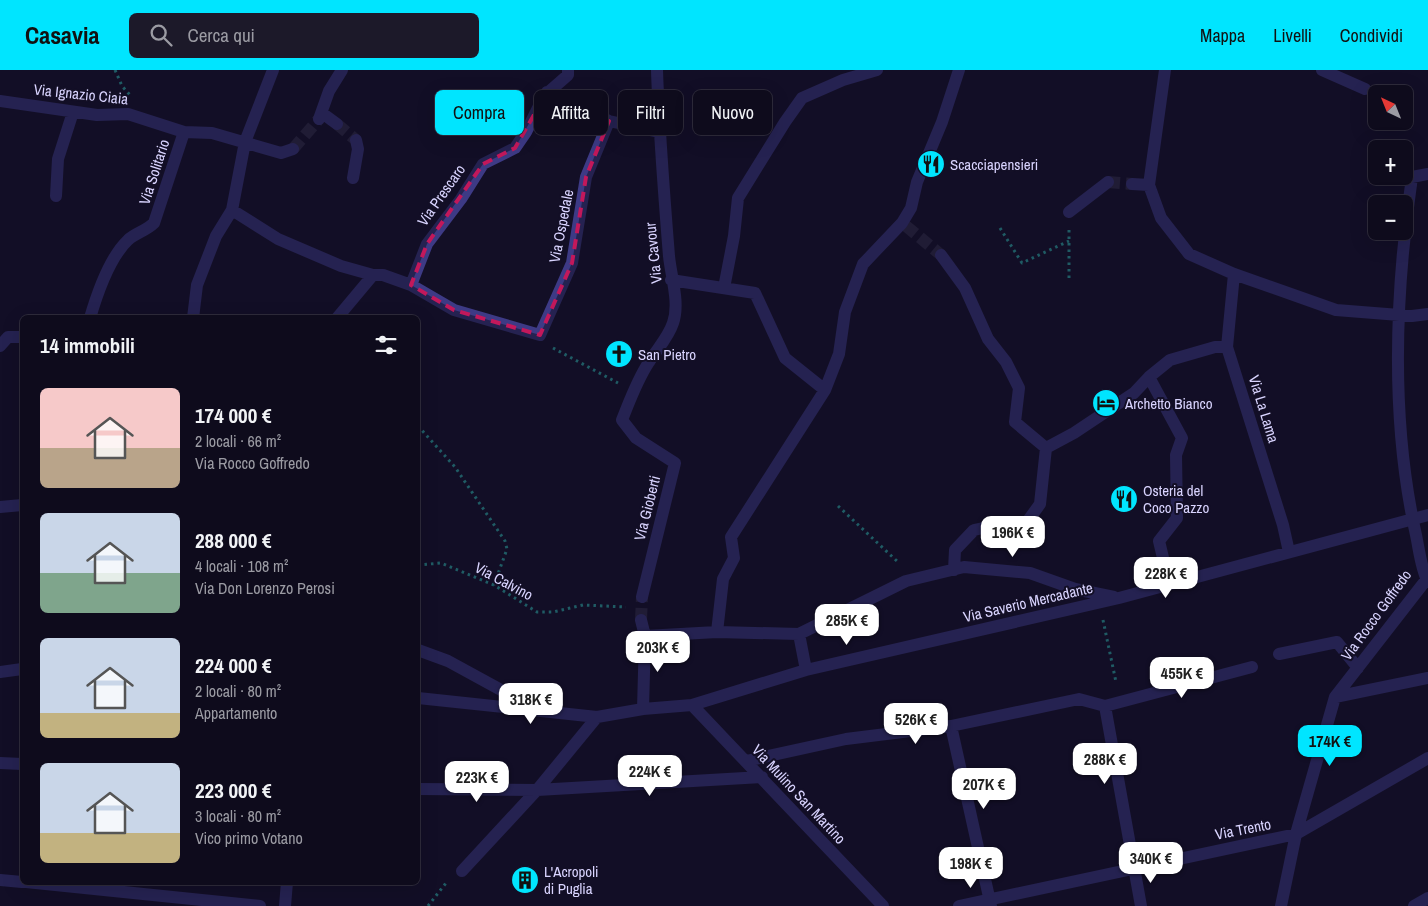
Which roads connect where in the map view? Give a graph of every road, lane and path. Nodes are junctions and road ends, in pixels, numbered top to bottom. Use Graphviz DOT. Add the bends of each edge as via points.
graph roads {
  1 [pos="115,70"];
  2 [pos="273,70"];
  3 [pos="342,70"];
  4 [pos="657,70"];
  5 [pos="877,70"];
  6 [pos="959,70"];
  7 [pos="1165,70"];
  8 [pos="1322,70"];
  9 [pos="565,72"];
  10 [pos="1365,89"];
  11 [pos="550,90"];
  12 [pos="658,90"];
  13 [pos="0,101"];
  14 [pos="73,112"];
  15 [pos="128,114"];
  16 [pos="534,116"];
  17 [pos="609,121"];
  18 [pos="618,123"];
  19 [pos="337,124"];
  20 [pos="184,132"];
  21 [pos="659,135"];
  22 [pos="356,140"];
  23 [pos="245,142"];
  24 [pos="293,149"];
  25 [pos="1428,174"];
  26 [pos="353,178"];
  27 [pos="1108,182"];
  28 [pos="1132,184"];
  29 [pos="1149,185"];
  30 [pos="56,196"];
  31 [pos="232,210"];
  32 [pos="1069,212"];
  33 [pos="1000,228"];
  34 [pos="1069,241"];
  35 [pos="940,255"];
  36 [pos="1234,274"];
  37 [pos="373,275"];
  38 [pos="1069,278"];
  39 [pos="671,280"];
  40 [pos="411,285"];
  41 [pos="724,288"];
  42 [pos="1428,314"];
  43 [pos="91,315"];
  44 [pos="193,315"];
  45 [pos="340,315"];
  46 [pos="1397,315"];
  47 [pos="540,335"];
  48 [pos="20,337"];
  49 [pos="0,346"];
  50 [pos="1227,347"];
  51 [pos="1149,377"];
  52 [pos="825,390"];
  53 [pos="634,392"];
  54 [pos="622,420"];
  55 [pos="420,428"];
  56 [pos="1046,448"];
  57 [pos="20,505"];
  58 [pos="838,506"];
  59 [pos="0,507"];
  60 [pos="1428,515"];
  61 [pos="1412,518"];
  62 [pos="1289,552"];
  63 [pos="420,565"];
  64 [pos="954,570"];
  65 [pos="1427,581"];
  66 [pos="906,582"];
  67 [pos="1169,584"];
  68 [pos="494,585"];
  69 [pos="642,598"];
  70 [pos="1119,598"];
  71 [pos="1100,603"];
  72 [pos="633,607"];
  73 [pos="641,620"];
  74 [pos="717,632"];
  75 [pos="799,634"];
  76 [pos="645,636"];
  77 [pos="420,651"];
  78 [pos="1279,654"];
  79 [pos="1252,666"];
  80 [pos="1358,668"];
  81 [pos="20,670"];
  82 [pos="806,670"];
  83 [pos="0,672"];
  84 [pos="1428,678"];
  85 [pos="1109,685"];
  86 [pos="1336,697"];
  87 [pos="420,698"];
  88 [pos="692,705"];
  89 [pos="1105,706"];
  90 [pos="643,709"];
  91 [pos="541,712"];
  92 [pos="597,717"];
  93 [pos="951,726"];
  94 [pos="1428,758"];
  95 [pos="746,761"];
  96 [pos="0,763"];
  97 [pos="20,764"];
  98 [pos="762,777"];
  99 [pos="420,789"];
  100 [pos="537,790"];
  101 [pos="1296,834"];
  102 [pos="1134,867"];
  103 [pos="462,871"];
  104 [pos="0,880"];
  105 [pos="20,882"];
  106 [pos="54,885"];
  107 [pos="287,885"];
  108 [pos="1428,898"];
  109 [pos="991,902"];
  110 [pos="260,906"];
  111 [pos="285,906"];
  112 [pos="428,906"];
  113 [pos="883,906"];
  114 [pos="959,906"];
  115 [pos="1141,906"];
  116 [pos="1281,906"];
  117 [pos="1414,906"];
  1 -- 15 [label="path" via="131,96"];
  2 -- 23 [label="street"];
  3 -- 19 [label="street" via="329,91 320,116"];
  4 -- 12 [label="street, Via Cavour"];
  5 -- 41 [label="street" via="843,80 802,98 785,122 738,198"];
  6 -- 52 [label="street" via="904,225 863,264 845,312 840,354"];
  7 -- 29 [label="street"];
  8 -- 10 [label="street"];
  9 -- 11 [label="street, Via Prescaro"];
  13 -- 14 [label="street, Via Ignazio Ciaia"];
  14 -- 15 [label="street, Via Ignazio Ciaia"];
  14 -- 30 [label="street" via="58,159"];
  15 -- 20 [label="street, Via Ignazio Ciaia"];
  16 -- 40 [label="street, Via Prescaro" via="515,148 482,164 461,199 427,244"];
  17 -- 18 [label="street"];
  17 -- 47 [label="street, Via Ospedale" via="586,177 572,263"];
  20 -- 23 [label="street, Via Ignazio Ciaia" via="212,133"];
  20 -- 43 [label="street, Via Solitario" via="154,223 129,238 120,249 101,286"];
  21 -- 39 [label="street, Via Cavour"];
  22 -- 26 [label="street" via="358,149"];
  23 -- 24 [label="street, Via Ignazio Ciaia" via="281,153"];
  23 -- 31 [label="street"];
  25 -- 46 [label="street, Via Rocco Goffredo" via="1412,177"];
  27 -- 32 [label="street"];
  28 -- 29 [label="street"];
  29 -- 36 [label="street" via="1161,218 1189,254"];
  31 -- 37 [label="street" via="278,239 341,266"];
  31 -- 44 [label="street" via="216,236 197,285"];
  32 -- 34 [label="path"];
  33 -- 34 [label="path" via="1022,263"];
  34 -- 38 [label="path"];
  35 -- 56 [label="street" via="965,288 988,339 1006,362 1019,388 1015,422"];
  36 -- 46 [label="street" via="1336,310"];
  36 -- 50 [label="street, Via La Lama"];
  37 -- 40 [label="street" via="383,275"];
  37 -- 45 [label="street"];
  39 -- 41 [label="street"];
  39 -- 53 [label="street, Via Cavour" via="675,298 673,322"];
  40 -- 47 [label="street" via="454,310"];
  41 -- 52 [label="street" via="756,293 785,358"];
  42 -- 46 [label="street"];
  46 -- 61 [label="street, Via Rocco Goffredo" via="1399,409"];
  47 -- 53 [label="path" via="549,345"];
  48 -- 49 [label="street" via="8,337"];
  50 -- 51 [label="street" via="1215,347 1170,360"];
  50 -- 62 [label="street, Via La Lama"];
  51 -- 56 [label="street" via="1134,394"];
  51 -- 67 [label="street" via="1182,438 1176,455 1177,518 1159,540"];
  52 -- 74 [label="street" via="732,537 734,558 723,578"];
  53 -- 54 [label="street, Via Cavour"];
  54 -- 69 [label="street, Via Gioberti" via="636,438 675,463"];
  55 -- 68 [label="path" via="455,467 505,541 507,549"];
  56 -- 64 [label="street" via="1040,504 1027,522 974,530 955,550"];
  57 -- 59 [label="street"];
  58 -- 66 [label="path" via="902,566"];
  60 -- 61 [label="street, Via Saverio Mercadante"];
  61 -- 62 [label="street, Via Saverio Mercadante"];
  61 -- 65 [label="street, Via Rocco Goffredo"];
  62 -- 67 [label="street, Via Saverio Mercadante"];
  63 -- 68 [label="path, Via Calvino" via="442,563"];
  64 -- 66 [label="street"];
  64 -- 70 [label="street" via="964,567 1030,573 1074,589"];
  65 -- 80 [label="street, Via Rocco Goffredo"];
  66 -- 75 [label="street"];
  67 -- 70 [label="street, Via Saverio Mercadante"];
  68 -- 72 [label="path, Via Calvino" via="537,612 584,605"];
  70 -- 71 [label="street, Via Saverio Mercadante"];
  71 -- 82 [label="street, Via Saverio Mercadante"];
  71 -- 85 [label="path" via="1116,682"];
  73 -- 76 [label="street"];
  74 -- 75 [label="street"];
  74 -- 76 [label="street"];
  75 -- 82 [label="street"];
  76 -- 90 [label="street"];
  77 -- 91 [label="street" via="448,661"];
  78 -- 80 [label="street" via="1337,642"];
  79 -- 89 [label="street"];
  80 -- 86 [label="street, Via Rocco Goffredo"];
  81 -- 83 [label="street"];
  82 -- 88 [label="street, Via Saverio Mercadante"];
  84 -- 86 [label="street"];
  86 -- 101 [label="street, Via Rocco Goffredo"];
  87 -- 91 [label="street, Via Saverio Mercadante"];
  88 -- 90 [label="street, Via Saverio Mercadante"];
  88 -- 95 [label="street, Via Mulino San Martino"];
  89 -- 93 [label="street" via="1079,699"];
  89 -- 102 [label="street"];
  90 -- 92 [label="street, Via Saverio Mercadante"];
  91 -- 92 [label="street, Via Saverio Mercadante"];
  92 -- 100 [label="street"];
  93 -- 95 [label="street" via="846,739"];
  93 -- 109 [label="street"];
  94 -- 101 [label="street, Via Trento"];
  95 -- 98 [label="street, Via Mulino San Martino"];
  96 -- 97 [label="street"];
  98 -- 100 [label="street"];
  98 -- 113 [label="street, Via Mulino San Martino"];
  99 -- 100 [label="street"];
  100 -- 103 [label="street"];
  101 -- 102 [label="street, Via Trento"];
  101 -- 116 [label="street, Via Rocco Goffredo"];
  102 -- 109 [label="street, Via Trento"];
  102 -- 115 [label="street"];
  103 -- 112 [label="path" via="452,874"];
  104 -- 105 [label="street"];
  106 -- 110 [label="street"];
  107 -- 111 [label="street"];
  108 -- 117 [label="street"];
  109 -- 114 [label="street, Via Trento"];
}
